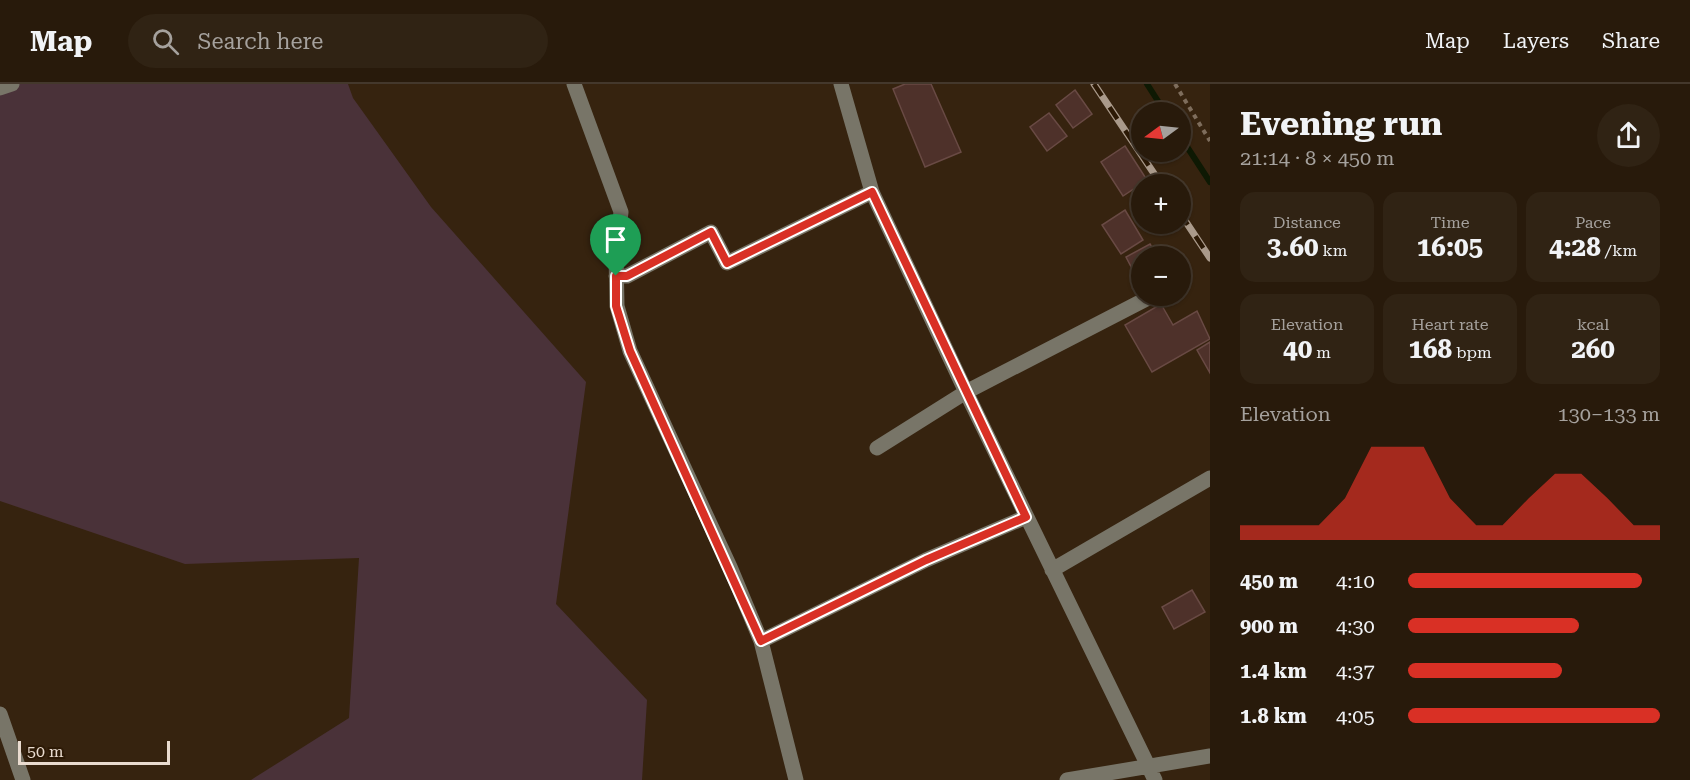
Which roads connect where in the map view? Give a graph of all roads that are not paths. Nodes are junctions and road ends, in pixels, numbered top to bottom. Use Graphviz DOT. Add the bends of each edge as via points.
graph roads {
  1 [pos="12,84"];
  2 [pos="574,84"];
  3 [pos="842,84"];
  4 [pos="0,88"];
  5 [pos="872,192"];
  6 [pos="616,276"];
  7 [pos="1133,306"];
  8 [pos="966,392"];
  9 [pos="877,448"];
  10 [pos="1210,478"];
  11 [pos="1026,517"];
  12 [pos="1052,570"];
  13 [pos="761,641"];
  14 [pos="0,714"];
  15 [pos="1210,756"];
  16 [pos="1148,765"];
  17 [pos="23,780"];
  18 [pos="796,780"];
  19 [pos="1067,780"];
  20 [pos="1155,780"];
  1 -- 4 [label="street"];
  2 -- 6 [label="street" via="621,212"];
  3 -- 5 [label="street"];
  5 -- 6 [label="street" via="727,263 711,232 627,276"];
  5 -- 8 [label="street"];
  6 -- 13 [label="street" via="616,306 630,351"];
  7 -- 8 [label="street"];
  8 -- 9 [label="street"];
  8 -- 11 [label="street"];
  10 -- 12 [label="street"];
  11 -- 12 [label="street"];
  11 -- 13 [label="street" via="926,560"];
  12 -- 16 [label="street"];
  13 -- 18 [label="street"];
  14 -- 17 [label="street"];
  15 -- 16 [label="street"];
  16 -- 19 [label="street"];
  16 -- 20 [label="street"];
}
